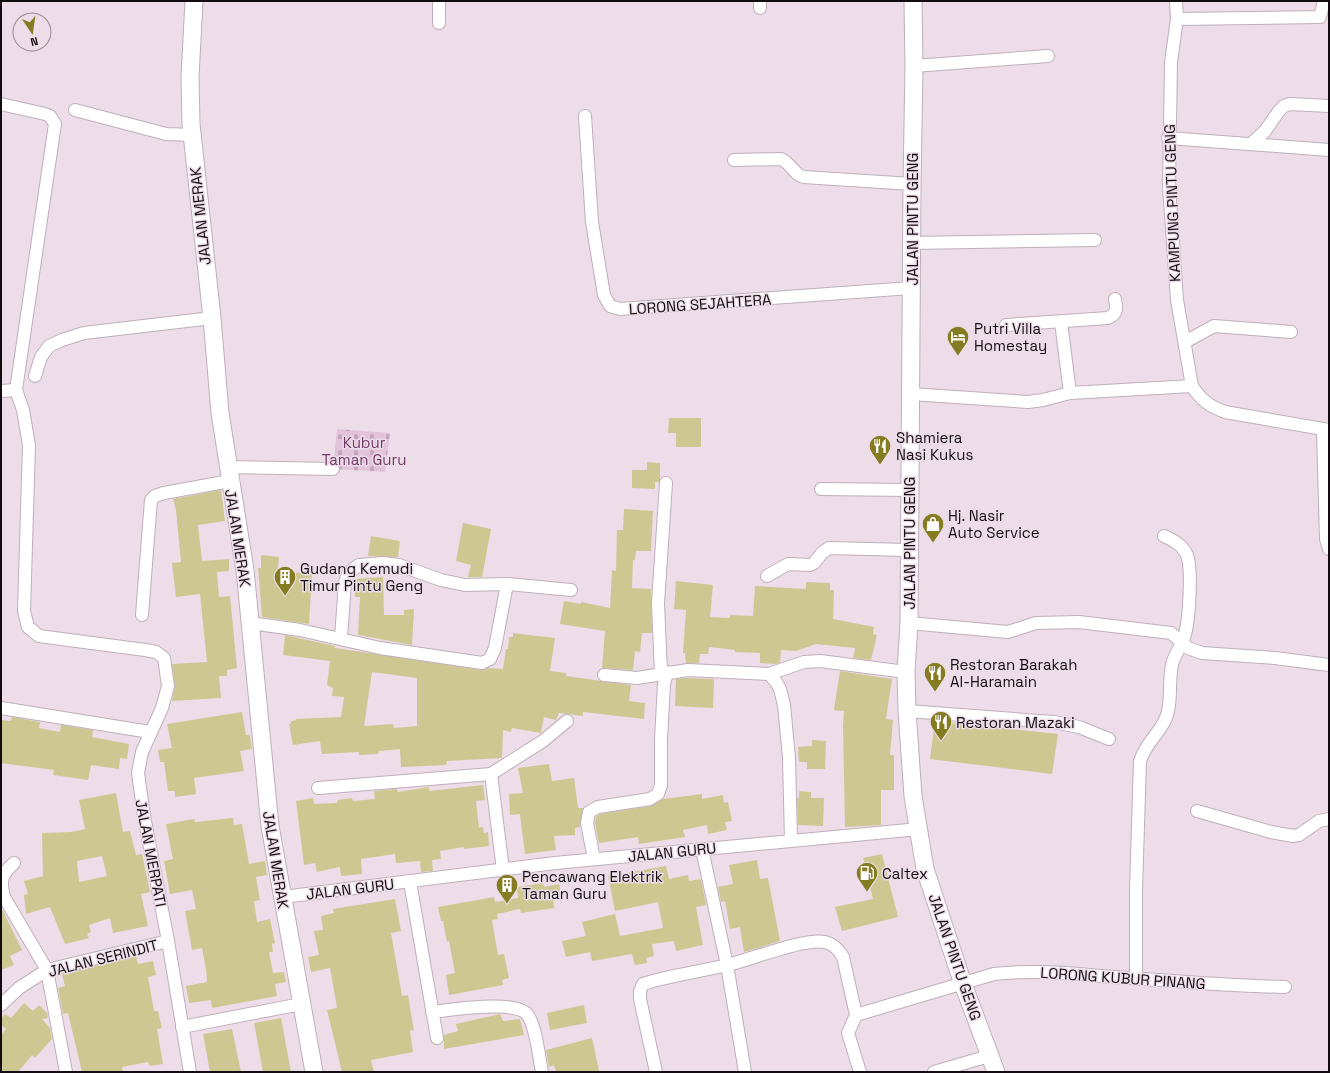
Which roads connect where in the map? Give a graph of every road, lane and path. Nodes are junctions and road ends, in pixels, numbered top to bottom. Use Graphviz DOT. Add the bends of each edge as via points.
graph roads {
  1 [pos="194,1"];
  2 [pos="439,1"];
  3 [pos="913,1"];
  4 [pos="1176,1"];
  5 [pos="1324,1"];
  6 [pos="1177,19"];
  7 [pos="439,23"];
  8 [pos="1048,56"];
  9 [pos="914,66"];
  10 [pos="1,104"];
  11 [pos="1329,106"];
  12 [pos="75,110"];
  13 [pos="585,116"];
  14 [pos="192,135"];
  15 [pos="1168,138"];
  16 [pos="1251,144"];
  17 [pos="1329,150"];
  18 [pos="734,160"];
  19 [pos="912,184"];
  20 [pos="1094,240"];
  21 [pos="912,243"];
  22 [pos="911,288"];
  23 [pos="1116,299"];
  24 [pos="212,318"];
  25 [pos="1061,322"];
  26 [pos="1006,325"];
  27 [pos="1291,332"];
  28 [pos="1185,342"];
  29 [pos="35,376"];
  30 [pos="1192,386"];
  31 [pos="16,390"];
  32 [pos="1,391"];
  33 [pos="1070,393"];
  34 [pos="911,394"];
  35 [pos="1326,430"];
  36 [pos="333,469"];
  37 [pos="228,474"];
  38 [pos="666,483"];
  39 [pos="821,488"];
  40 [pos="909,490"];
  41 [pos="1164,536"];
  42 [pos="1329,548"];
  43 [pos="908,550"];
  44 [pos="767,576"];
  45 [pos="507,584"];
  46 [pos="571,590"];
  47 [pos="142,615"];
  48 [pos="250,623"];
  49 [pos="909,623"];
  50 [pos="341,638"];
  51 [pos="1182,642"];
  52 [pos="1329,665"];
  53 [pos="906,672"];
  54 [pos="664,673"];
  55 [pos="604,675"];
  56 [pos="773,678"];
  57 [pos="1,708"];
  58 [pos="907,711"];
  59 [pos="567,721"];
  60 [pos="150,732"];
  61 [pos="1109,739"];
  62 [pos="491,774"];
  63 [pos="318,788"];
  64 [pos="1197,811"];
  65 [pos="1329,819"];
  66 [pos="919,830"];
  67 [pos="791,840"];
  68 [pos="702,849"];
  69 [pos="594,859"];
  70 [pos="14,863"];
  71 [pos="503,870"];
  72 [pos="410,882"];
  73 [pos="283,897"];
  74 [pos="168,941"];
  75 [pos="727,965"];
  76 [pos="47,970"];
  77 [pos="1136,978"];
  78 [pos="963,984"];
  79 [pos="1285,987"];
  80 [pos="301,1004"];
  81 [pos="1,1005"];
  82 [pos="432,1012"];
  83 [pos="856,1015"];
  84 [pos="182,1027"];
  85 [pos="437,1038"];
  86 [pos="989,1056"];
  87 [pos="66,1072"];
  88 [pos="190,1072"];
  89 [pos="314,1072"];
  90 [pos="542,1072"];
  91 [pos="656,1072"];
  92 [pos="744,1072"];
  93 [pos="860,1072"];
  94 [pos="934,1072"];
  95 [pos="996,1072"];
  1 -- 14 [label="main road, JALAN MERAK" via="190,77"];
  2 -- 7 [label="street"];
  3 -- 9 [label="main road, JALAN PINTU GENG"];
  4 -- 6 [label="street, KAMPUNG PINTU GENG"];
  5 -- 6 [label="street" via="1320,17"];
  6 -- 15 [label="street, KAMPUNG PINTU GENG" via="1171,62"];
  8 -- 9 [label="street"];
  9 -- 19 [label="main road, JALAN PINTU GENG"];
  10 -- 31 [label="street" via="45,114 50,116 55,124"];
  11 -- 16 [label="street" via="1284,106 1265,131"];
  12 -- 14 [label="street" via="166,134"];
  13 -- 22 [label="street, LORONG SEJAHTERA" via="592,222 604,295 610,306 620,309"];
  14 -- 24 [label="main road, JALAN MERAK"];
  15 -- 16 [label="street"];
  15 -- 28 [label="street, KAMPUNG PINTU GENG" via="1177,300"];
  16 -- 17 [label="street"];
  18 -- 19 [label="street" via="781,159 796,174 804,177"];
  19 -- 21 [label="main road, JALAN PINTU GENG"];
  20 -- 21 [label="street"];
  21 -- 22 [label="main road, JALAN PINTU GENG"];
  22 -- 34 [label="main road, JALAN PINTU GENG"];
  23 -- 25 [label="street" via="1117,309 1114,315 1108,318"];
  24 -- 29 [label="street" via="84,333 62,340 49,346 41,358"];
  24 -- 37 [label="main road, JALAN MERAK"];
  25 -- 26 [label="street"];
  25 -- 33 [label="street"];
  27 -- 28 [label="street" via="1214,326"];
  28 -- 30 [label="street, KAMPUNG PINTU GENG"];
  30 -- 33 [label="street"];
  30 -- 35 [label="street" via="1200,399 1210,407 1225,412"];
  31 -- 32 [label="street"];
  31 -- 60 [label="street, JALAN MERPATI" via="23,410 29,445 24,610 28,627 39,636 145,650 156,652 164,658 168,686 162,708"];
  33 -- 34 [label="street" via="1028,402"];
  34 -- 40 [label="main road, JALAN PINTU GENG"];
  35 -- 42 [label="street" via="1326,539"];
  36 -- 37 [label="street"];
  37 -- 47 [label="street" via="155,496 151,500"];
  37 -- 48 [label="main road, JALAN MERAK"];
  38 -- 54 [label="street" via="658,603"];
  39 -- 40 [label="street"];
  40 -- 43 [label="main road, JALAN PINTU GENG"];
  41 -- 51 [label="street" via="1186,552 1190,563 1187,623"];
  43 -- 44 [label="street" via="829,548 810,565 788,564"];
  43 -- 49 [label="main road, JALAN PINTU GENG"];
  45 -- 46 [label="street"];
  45 -- 50 [label="street" via="495,648 486,662 476,663 380,648"];
  45 -- 50 [label="street" via="465,585 399,566 382,563 359,565 349,572 345,582"];
  48 -- 50 [label="street"];
  48 -- 73 [label="main road, JALAN MERAK" via="270,826"];
  49 -- 51 [label="street" via="1010,632 1038,623 1079,622 1168,632"];
  49 -- 53 [label="main road, JALAN PINTU GENG"];
  51 -- 52 [label="street" via="1188,648 1202,654 1275,658"];
  51 -- 77 [label="street" via="1172,664 1164,723 1144,749 1140,761"];
  53 -- 56 [label="street" via="820,661 804,662"];
  53 -- 58 [label="main road, JALAN PINTU GENG"];
  54 -- 55 [label="street" via="637,678"];
  54 -- 56 [label="street" via="688,670"];
  54 -- 69 [label="street" via="661,790 650,799 598,807 589,812 587,822"];
  56 -- 67 [label="street" via="784,705 789,758"];
  57 -- 60 [label="street"];
  58 -- 61 [label="street" via="1054,722 1079,727"];
  58 -- 66 [label="main road, JALAN PINTU GENG" via="913,796"];
  59 -- 62 [label="street" via="543,741"];
  60 -- 74 [label="street, JALAN MERPATI" via="142,752 138,773 139,789"];
  62 -- 63 [label="street"];
  62 -- 71 [label="street"];
  64 -- 65 [label="street" via="1293,836 1319,821"];
  66 -- 67 [label="street, JALAN GURU"];
  66 -- 78 [label="main road, JALAN PINTU GENG" via="925,869"];
  67 -- 68 [label="street, JALAN GURU"];
  68 -- 69 [label="street, JALAN GURU"];
  68 -- 75 [label="street"];
  69 -- 71 [label="street, JALAN GURU"];
  70 -- 76 [label="street" via="2,877 4,897"];
  71 -- 72 [label="street, JALAN GURU"];
  72 -- 73 [label="street, JALAN GURU"];
  72 -- 82 [label="street"];
  73 -- 80 [label="main road, JALAN MERAK"];
  74 -- 76 [label="street, JALAN SERINDIT"];
  74 -- 84 [label="street, JALAN MERPATI"];
  75 -- 83 [label="street" via="809,942 825,942 839,950 843,957"];
  75 -- 91 [label="street" via="643,984 640,999"];
  75 -- 92 [label="street"];
  76 -- 81 [label="street, JALAN SERINDIT" via="19,988"];
  76 -- 87 [label="street"];
  77 -- 78 [label="street, LORONG KUBUR PINANG" via="1039,971 994,974"];
  77 -- 79 [label="street, LORONG KUBUR PINANG"];
  78 -- 83 [label="street, LORONG KUBUR PINANG"];
  78 -- 86 [label="main road, JALAN PINTU GENG"];
  80 -- 84 [label="street"];
  80 -- 89 [label="main road, JALAN MERAK"];
  82 -- 85 [label="street"];
  82 -- 90 [label="street" via="504,1006 525,1013 536,1040"];
  83 -- 93 [label="street" via="848,1033"];
  84 -- 88 [label="street, JALAN MERPATI"];
  86 -- 94 [label="street"];
  86 -- 95 [label="main road, JALAN PINTU GENG"];
}
